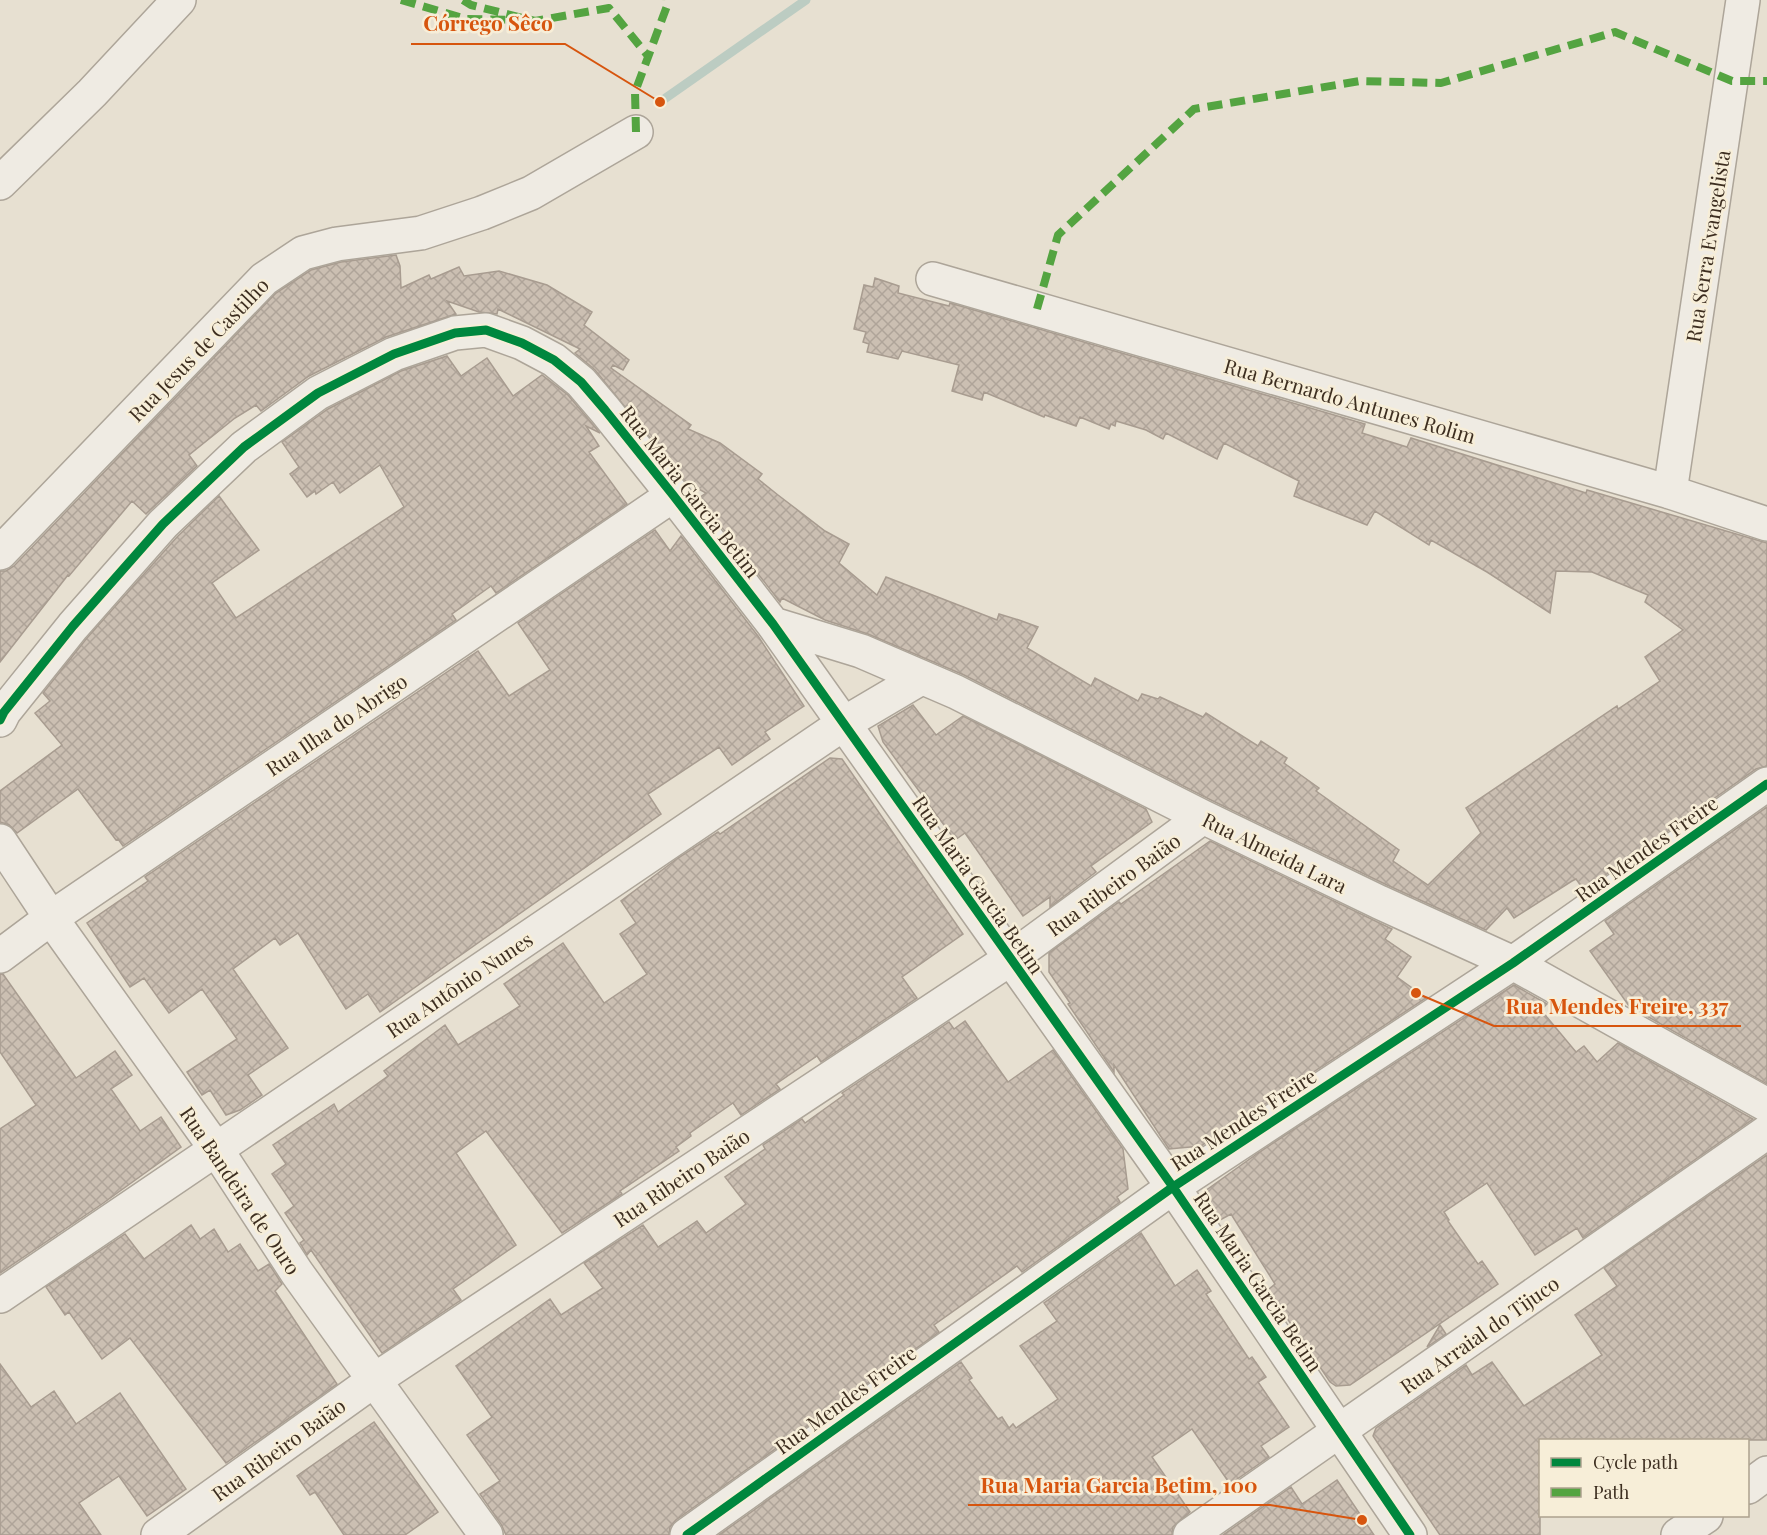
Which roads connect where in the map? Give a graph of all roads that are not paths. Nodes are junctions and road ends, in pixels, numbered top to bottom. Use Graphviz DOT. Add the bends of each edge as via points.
graph roads {
  1 [pos="179,0"];
  2 [pos="1743,0"];
  3 [pos="636,132"];
  4 [pos="0,183"];
  5 [pos="933,279"];
  6 [pos="1670,492"];
  7 [pos="673,495"];
  8 [pos="1767,524"];
  9 [pos="0,553"];
  10 [pos="773,624"];
  11 [pos="921,678"];
  12 [pos="0,720"];
  13 [pos="843,724"];
  14 [pos="1767,784"];
  15 [pos="1203,817"];
  16 [pos="0,841"];
  17 [pos="51,918"];
  18 [pos="0,956"];
  19 [pos="1010,959"];
  20 [pos="1513,963"];
  21 [pos="1767,1105"];
  22 [pos="1767,1132"];
  23 [pos="216,1149"];
  24 [pos="1173,1187"];
  25 [pos="0,1296"];
  26 [pos="373,1381"];
  27 [pos="1340,1431"];
  28 [pos="1767,1473"];
  29 [pos="1749,1486"];
  30 [pos="1703,1517"];
  31 [pos="158,1535"];
  32 [pos="486,1535"];
  33 [pos="687,1535"];
  34 [pos="1190,1535"];
  35 [pos="1410,1535"];
  36 [pos="1678,1535"];
  1 -- 4 [label="street"];
  2 -- 6 [label="street, Rua Serra Evangelista"];
  3 -- 9 [label="street, Rua Jesus de Castilho" via="531,193 482,213 421,233 338,244 303,253 264,279"];
  5 -- 6 [label="street, Rua Bernardo Antunes Rolim"];
  6 -- 8 [label="street, Rua Bernardo Antunes Rolim"];
  7 -- 10 [label="street, Rua Maria Garcia Betim"];
  7 -- 12 [label="street, Rua Maria Garcia Betim" via="581,382 554,360 522,342 486,330 455,333 393,354 318,393 243,447 163,524 73,626"];
  7 -- 17 [label="street, Rua Ilha do Abrigo"];
  10 -- 11 [label="street, Rua Almeida Lara" via="861,651"];
  10 -- 13 [label="street, Rua Maria Garcia Betim"];
  11 -- 13 [label="street, Rua Antônio Nunes"];
  11 -- 15 [label="street, Rua Almeida Lara" via="1037,731"];
  13 -- 19 [label="street, Rua Maria Garcia Betim"];
  13 -- 23 [label="street, Rua Antônio Nunes"];
  14 -- 20 [label="street, Rua Mendes Freire"];
  15 -- 19 [label="street, Rua Ribeiro Baião"];
  15 -- 20 [label="street, Rua Almeida Lara"];
  16 -- 17 [label="street, Rua Bandeira de Ouro"];
  17 -- 18 [label="street, Rua Ilha do Abrigo"];
  17 -- 23 [label="street, Rua Bandeira de Ouro"];
  19 -- 24 [label="street, Rua Maria Garcia Betim"];
  19 -- 26 [label="street, Rua Ribeiro Baião"];
  20 -- 21 [label="street, Rua Almeida Lara"];
  20 -- 24 [label="street, Rua Mendes Freire"];
  22 -- 27 [label="street, Rua Arraial do Tijuco"];
  23 -- 25 [label="street, Rua Antônio Nunes"];
  23 -- 26 [label="street, Rua Bandeira de Ouro"];
  24 -- 27 [label="street, Rua Maria Garcia Betim"];
  24 -- 33 [label="street, Rua Mendes Freire"];
  26 -- 31 [label="street, Rua Ribeiro Baião"];
  26 -- 32 [label="street, Rua Bandeira de Ouro"];
  27 -- 34 [label="street, Rua Arraial do Tijuco"];
  27 -- 35 [label="street, Rua Maria Garcia Betim"];
  28 -- 29 [label="street"];
  30 -- 36 [label="street"];
}
